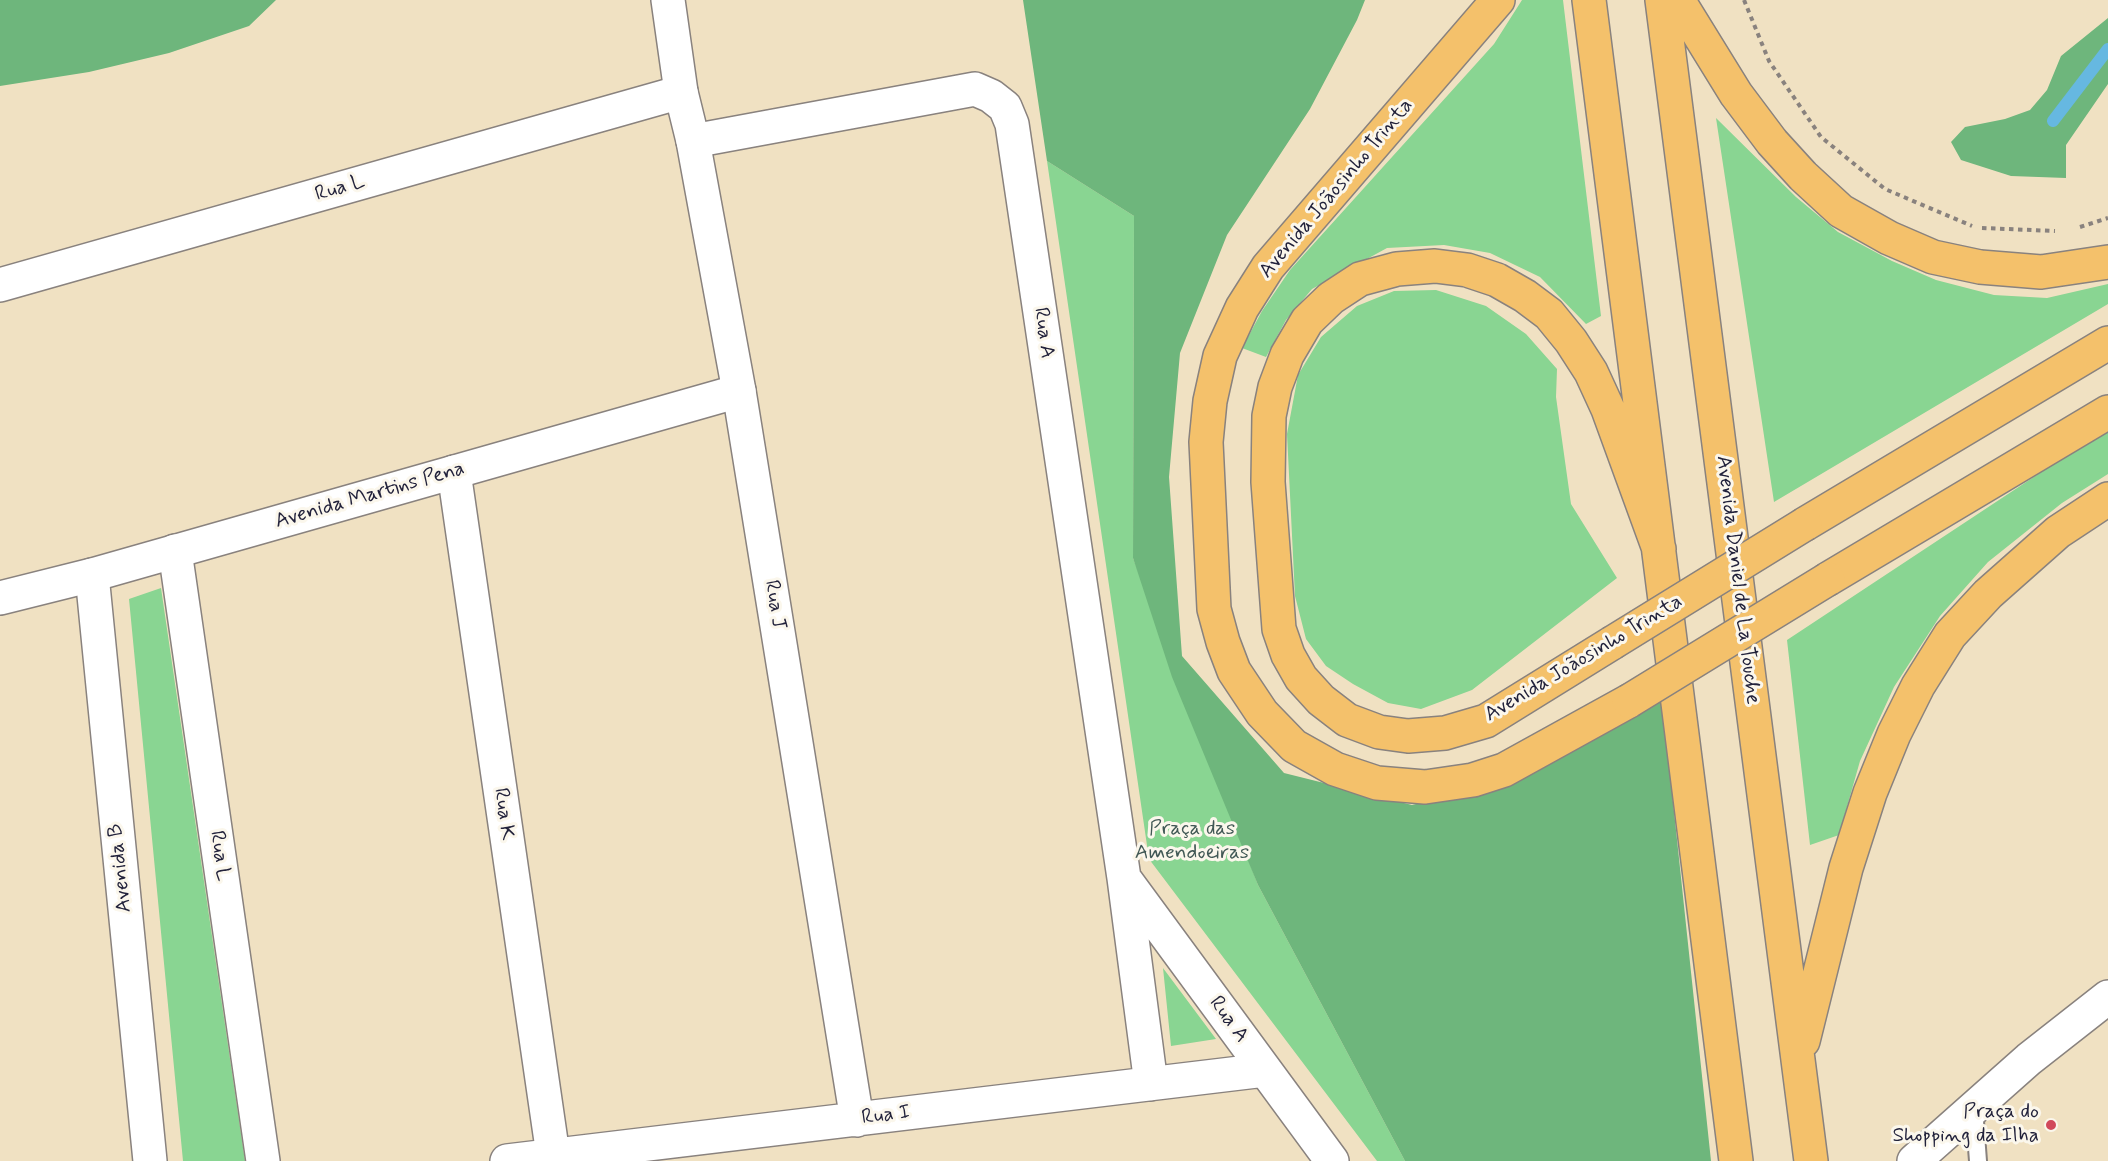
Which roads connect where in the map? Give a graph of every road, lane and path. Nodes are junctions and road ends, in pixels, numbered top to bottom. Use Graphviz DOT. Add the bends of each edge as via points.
graph roads {
  1 [pos="668,0"];
  2 [pos="1498,0"];
  3 [pos="1589,0"];
  4 [pos="1662,0"];
  5 [pos="1678,0"];
  6 [pos="1744,0"];
  7 [pos="681,92"];
  8 [pos="693,141"];
  9 [pos="2108,218"];
  10 [pos="2078,228"];
  11 [pos="2056,231"];
  12 [pos="2108,262"];
  13 [pos="0,285"];
  14 [pos="2108,343"];
  15 [pos="739,391"];
  16 [pos="2108,412"];
  17 [pos="454,472"];
  18 [pos="2108,499"];
  19 [pos="1659,549"];
  20 [pos="175,551"];
  21 [pos="92,575"];
  22 [pos="0,598"];
  23 [pos="1124,878"];
  24 [pos="2108,997"];
  25 [pos="1798,1060"];
  26 [pos="1265,1070"];
  27 [pos="1151,1084"];
  28 [pos="1974,1108"];
  29 [pos="857,1120"];
  30 [pos="553,1155"];
  31 [pos="150,1161"];
  32 [pos="263,1161"];
  33 [pos="507,1161"];
  34 [pos="1332,1161"];
  35 [pos="1736,1161"];
  36 [pos="1811,1161"];
  37 [pos="1914,1161"];
  38 [pos="1978,1161"];
  1 -- 7 [label="street, Rua J"];
  2 -- 16 [label="main road, Avenida Joãosinho Trinta, bridge" via="1268,267 1242,308 1220,356 1206,442 1214,609 1234,671 1262,712 1294,746 1335,769 1377,783 1425,787 1504,771 1629,701"];
  3 -- 19 [label="main road"];
  4 -- 25 [label="main road, Avenida Daniel de La Touche"];
  5 -- 12 [label="main road" via="1736,94 1772,141 1841,211 1933,257 1980,267 2041,272"];
  6 -- 11 [label="path" via="1769,61 1821,137 1885,189 1976,228"];
  7 -- 8 [label="street, Rua J"];
  7 -- 13 [label="street, Rua L"];
  8 -- 15 [label="street, Rua J"];
  8 -- 23 [label="street, Rua A" via="975,89 1005,107 1012,124"];
  9 -- 10 [label="path"];
  14 -- 19 [label="main road, Avenida Joãosinho Trinta, bridge" via="1486,721 1445,733 1408,736 1379,732 1347,720 1321,700 1301,678 1279,629 1268,482 1269,416 1287,355 1307,321 1330,298 1360,279 1397,269 1436,266 1467,270 1497,280 1549,315 1591,372"];
  15 -- 17 [label="street, Avenida Martins Pena"];
  15 -- 29 [label="street, Rua J"];
  17 -- 20 [label="street, Avenida Martins Pena"];
  17 -- 30 [label="street, Rua K"];
  18 -- 25 [label="main road" via="2058,532 1988,594 1950,635 1918,686 1870,793 1846,868"];
  19 -- 35 [label="main road"];
  20 -- 21 [label="street, Avenida Martins Pena"];
  20 -- 32 [label="street, Rua L"];
  21 -- 22 [label="street, Avenida Martins Pena"];
  21 -- 31 [label="street, Avenida B"];
  23 -- 26 [label="street, Rua A"];
  23 -- 27 [label="street, Rua A"];
  24 -- 28 [label="street"];
  25 -- 36 [label="main road, Avenida Daniel de La Touche"];
  26 -- 27 [label="street, Rua I"];
  26 -- 34 [label="street, Rua A"];
  27 -- 29 [label="street, Rua I"];
  28 -- 37 [label="street"];
  28 -- 38 [label="lane"];
  29 -- 30 [label="street, Rua I"];
  30 -- 33 [label="street, Rua I"];
}
